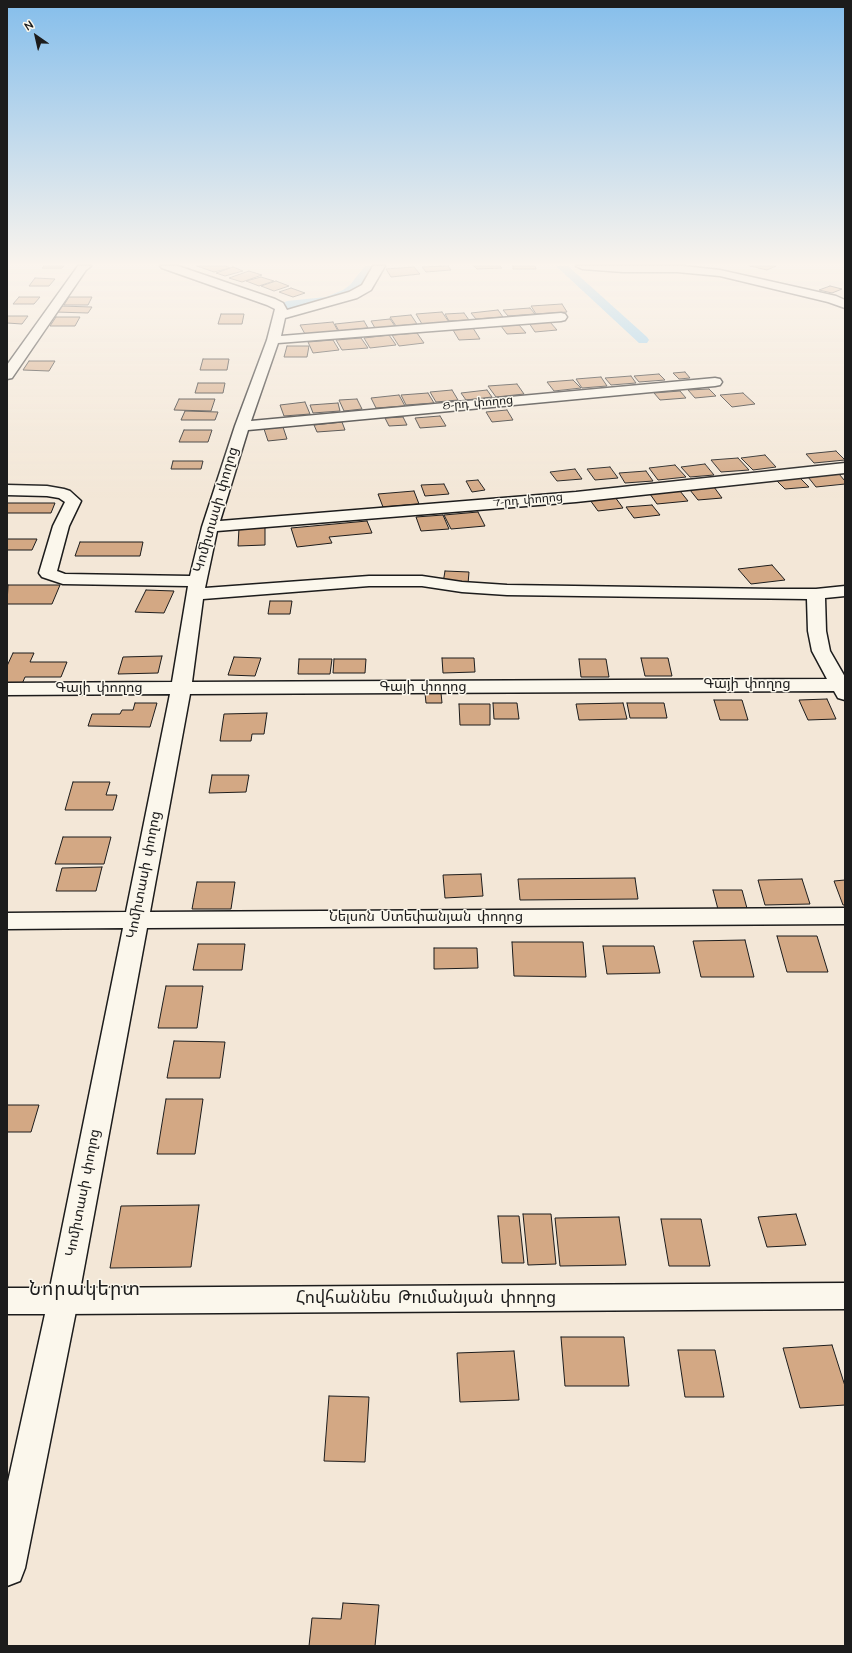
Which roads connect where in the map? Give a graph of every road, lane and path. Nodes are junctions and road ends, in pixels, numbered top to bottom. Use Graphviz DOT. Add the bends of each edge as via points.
graph roads {
  1 [pos="29,343"];
  2 [pos="272,343"];
  3 [pos="7,375"];
  4 [pos="715,382"];
  5 [pos="242,426"];
  6 [pos="845,468"];
  7 [pos="7,490"];
  8 [pos="210,528"];
  9 [pos="196,587"];
  10 [pos="845,591"];
  11 [pos="816,594"];
  12 [pos="7,689"];
  13 [pos="181,689"];
  14 [pos="842,689"];
  15 [pos="845,916"];
  16 [pos="136,920"];
  17 [pos="7,921"];
  18 [pos="845,1296"];
  19 [pos="7,1301"];
  20 [pos="64,1301"];
  21 [pos="7,1568"];
  1 -- 3 [label="street"];
  2 -- 5 [label="street, Կոմիտասի փողոց"];
  4 -- 5 [label="street, 8-րդ փողոց"];
  5 -- 8 [label="street, Կոմիտասի փողոց"];
  6 -- 8 [label="street, 7-րդ փողոց" via="576,497"];
  7 -- 9 [label="street" via="47,491 64,494 73,501 61,526 48,573 63,579"];
  8 -- 9 [label="street, Կոմիտասի փողոց"];
  9 -- 11 [label="street" via="422,581 507,590"];
  9 -- 13 [label="street, Կոմիտասի փողոց"];
  10 -- 11 [label="street"];
  11 -- 14 [label="street" via="817,631 821,651"];
  12 -- 13 [label="street, Գայի փողոց"];
  13 -- 14 [label="street, Գայի փողոց"];
  13 -- 16 [label="street, Կոմիտասի փողոց"];
  15 -- 16 [label="street, Նելսոն Ստեփանյան փողոց"];
  16 -- 17 [label="street, Նելսոն Ստեփանյան փողոց"];
  16 -- 20 [label="street, Կոմիտասի փողոց"];
  18 -- 20 [label="street, Հովհաննես Թումանյան փողոց"];
  19 -- 20 [label="street, Հովհաննես Թումանյան փողոց"];
  20 -- 21 [label="street, Կոմիտասի փողոց"];
}
